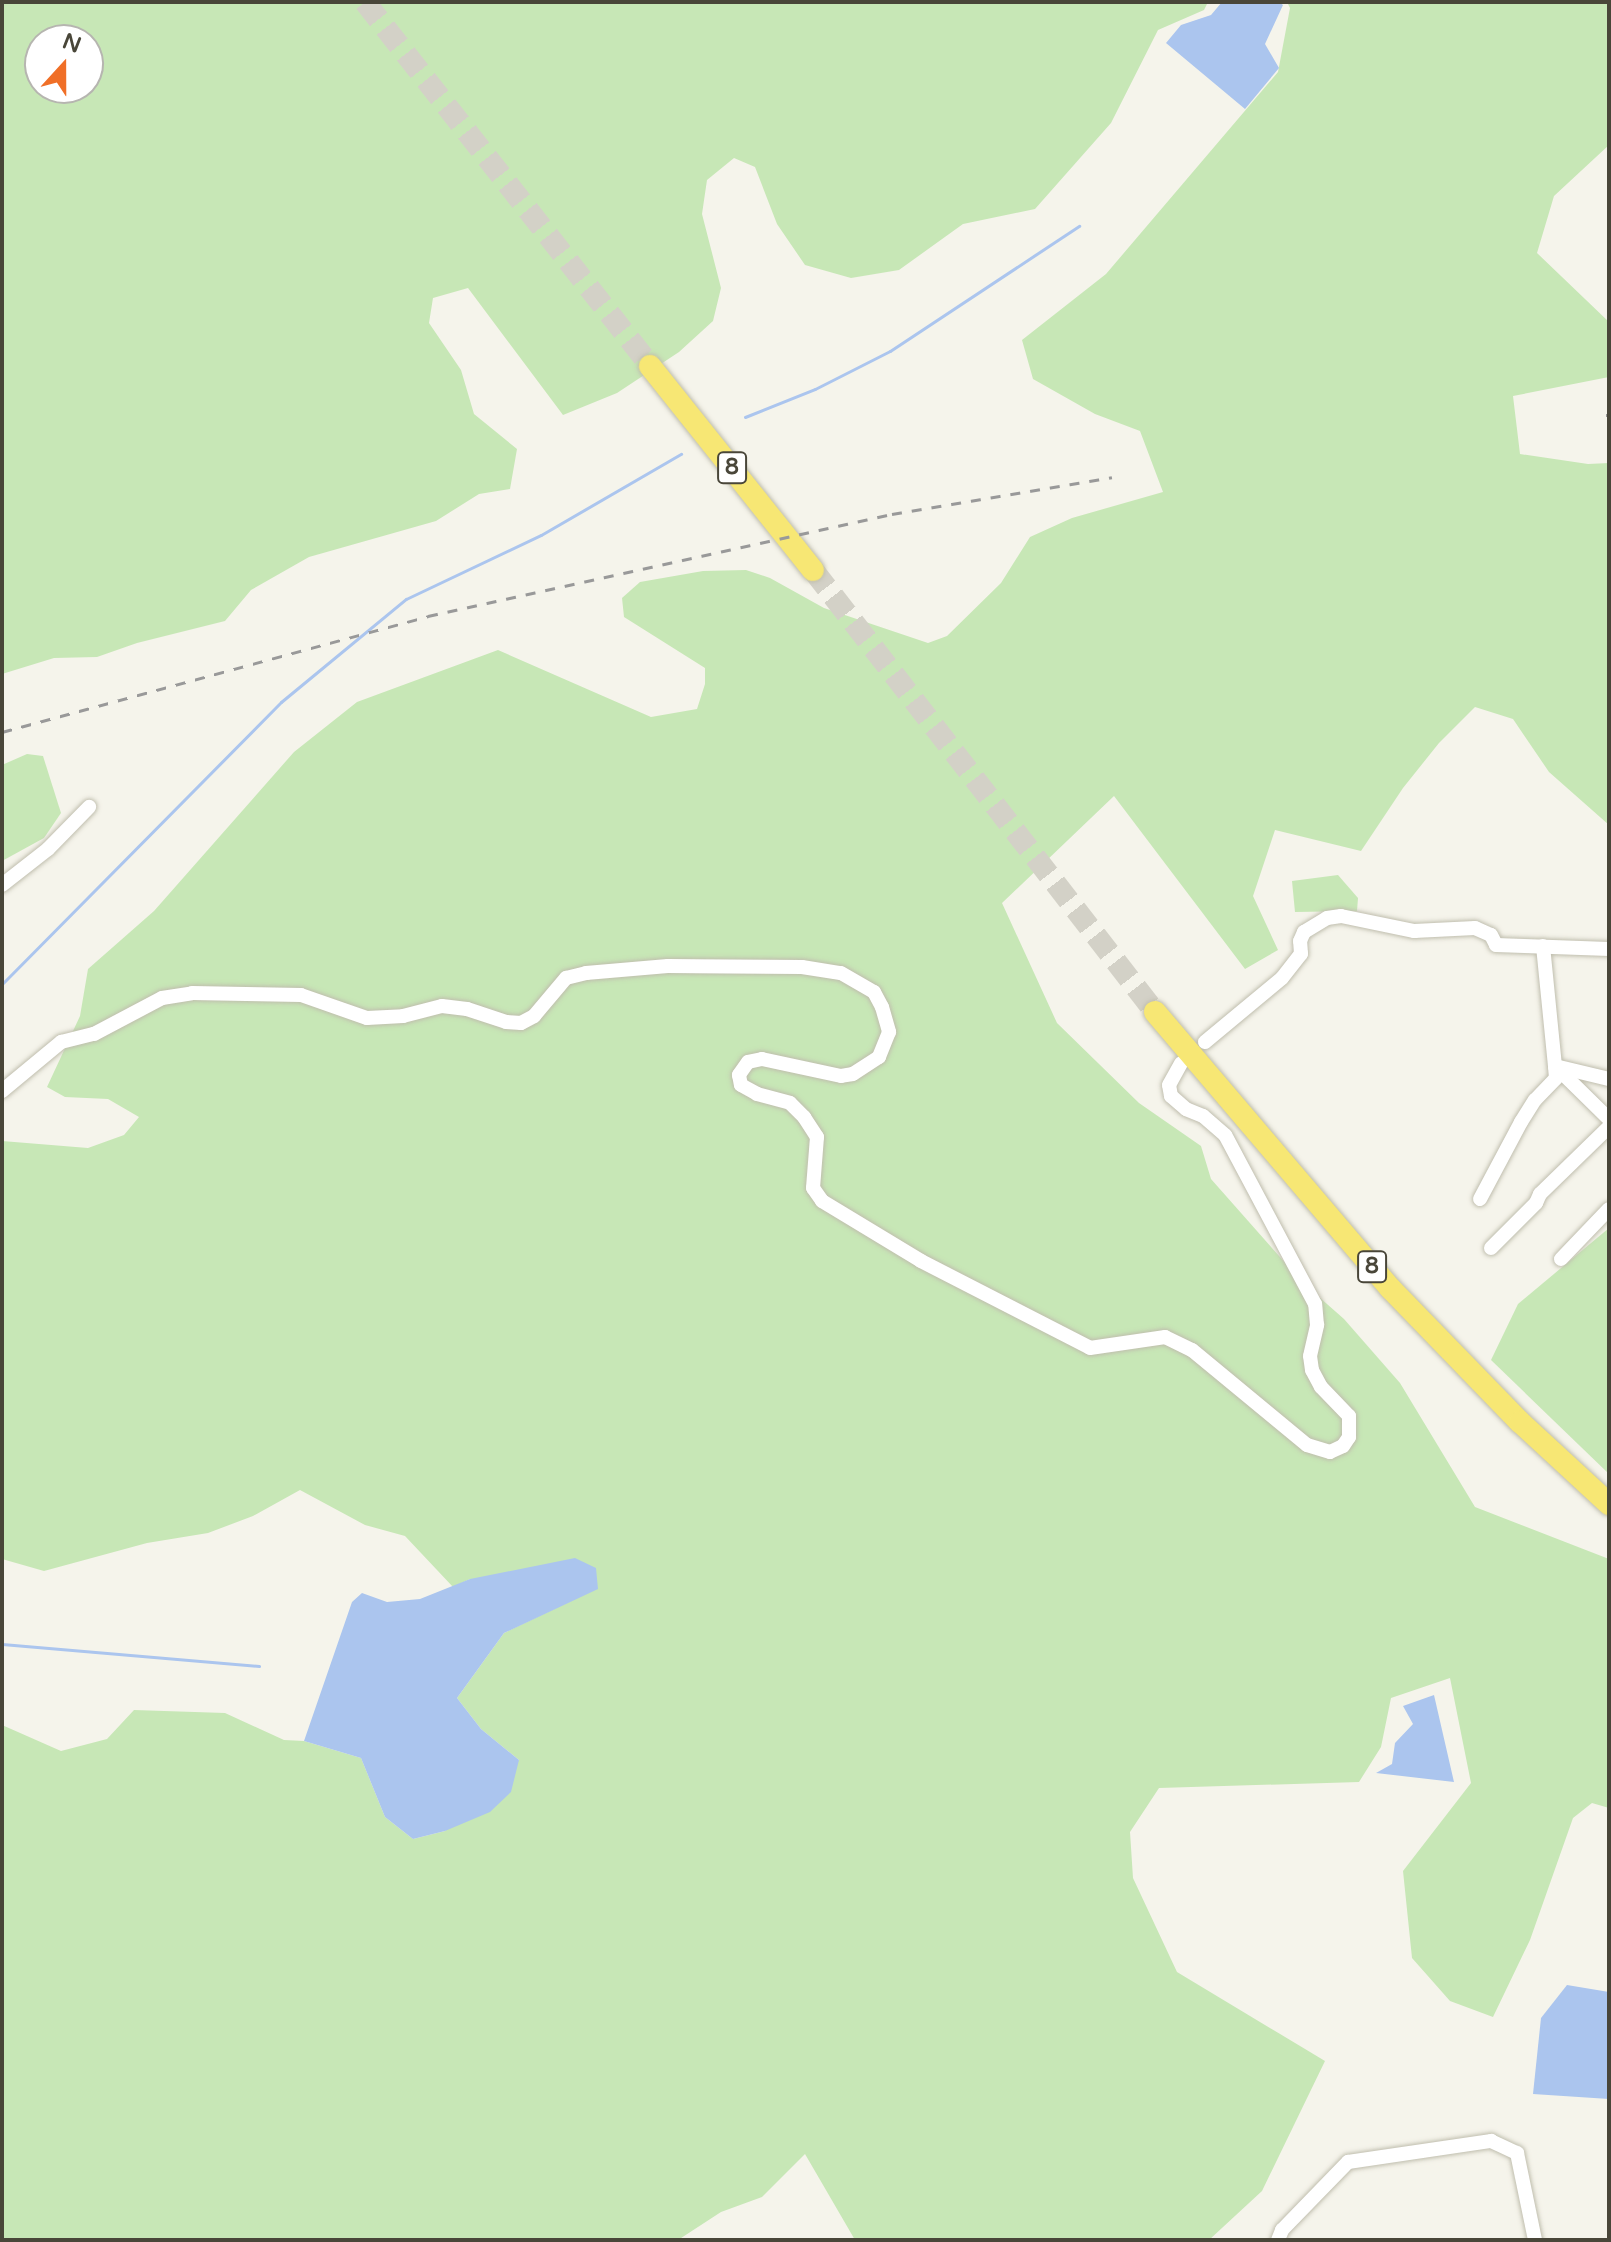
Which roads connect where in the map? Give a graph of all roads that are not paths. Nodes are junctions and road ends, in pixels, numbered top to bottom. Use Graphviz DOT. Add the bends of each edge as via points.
graph roads {
  1 [pos="650,366"];
  2 [pos="813,570"];
  3 [pos="89,807"];
  4 [pos="2,885"];
  5 [pos="1543,946"];
  6 [pos="1609,949"];
  7 [pos="1155,1012"];
  8 [pos="1205,1042"];
  9 [pos="1181,1063"];
  10 [pos="1555,1066"];
  11 [pos="1609,1079"];
  12 [pos="2,1091"];
  13 [pos="1609,1119"];
  14 [pos="1609,1127"];
  15 [pos="1480,1199"];
  16 [pos="1609,1209"];
  17 [pos="1491,1248"];
  18 [pos="1561,1259"];
  19 [pos="1609,1504"];
  20 [pos="1278,2240"];
  21 [pos="1535,2240"];
  1 -- 2 [label="highway, 8"];
  3 -- 4 [label="street"];
  5 -- 6 [label="street"];
  5 -- 8 [label="street" via="1496,945 1491,935 1475,928 1414,931 1341,916 1327,918 1304,932 1301,954 1282,978"];
  5 -- 10 [label="street"];
  7 -- 19 [label="highway, 8" via="1391,1289 1520,1422"];
  9 -- 12 [label="street" via="1169,1085 1171,1096 1225,1135 1315,1304 1312,1370 1349,1416 1349,1437 1330,1452 1307,1445 1192,1350 1165,1337 1090,1348 921,1261 822,1201 813,1188 817,1137 804,1117 790,1103 741,1085 739,1075 748,1062 762,1059 841,1076 879,1057 889,1032 882,1007 874,992 841,973 710,966 586,973 566,978 534,1016 521,1023 442,1006 367,1018 301,995 192,993 162,998 94,1034 61,1042"];
  10 -- 11 [label="street"];
  10 -- 13 [label="street"];
  10 -- 15 [label="street" via="1556,1078 1535,1100"];
  14 -- 17 [label="street"];
  16 -- 18 [label="street"];
  20 -- 21 [label="street" via="1348,2162 1491,2141 1517,2153"];
}
